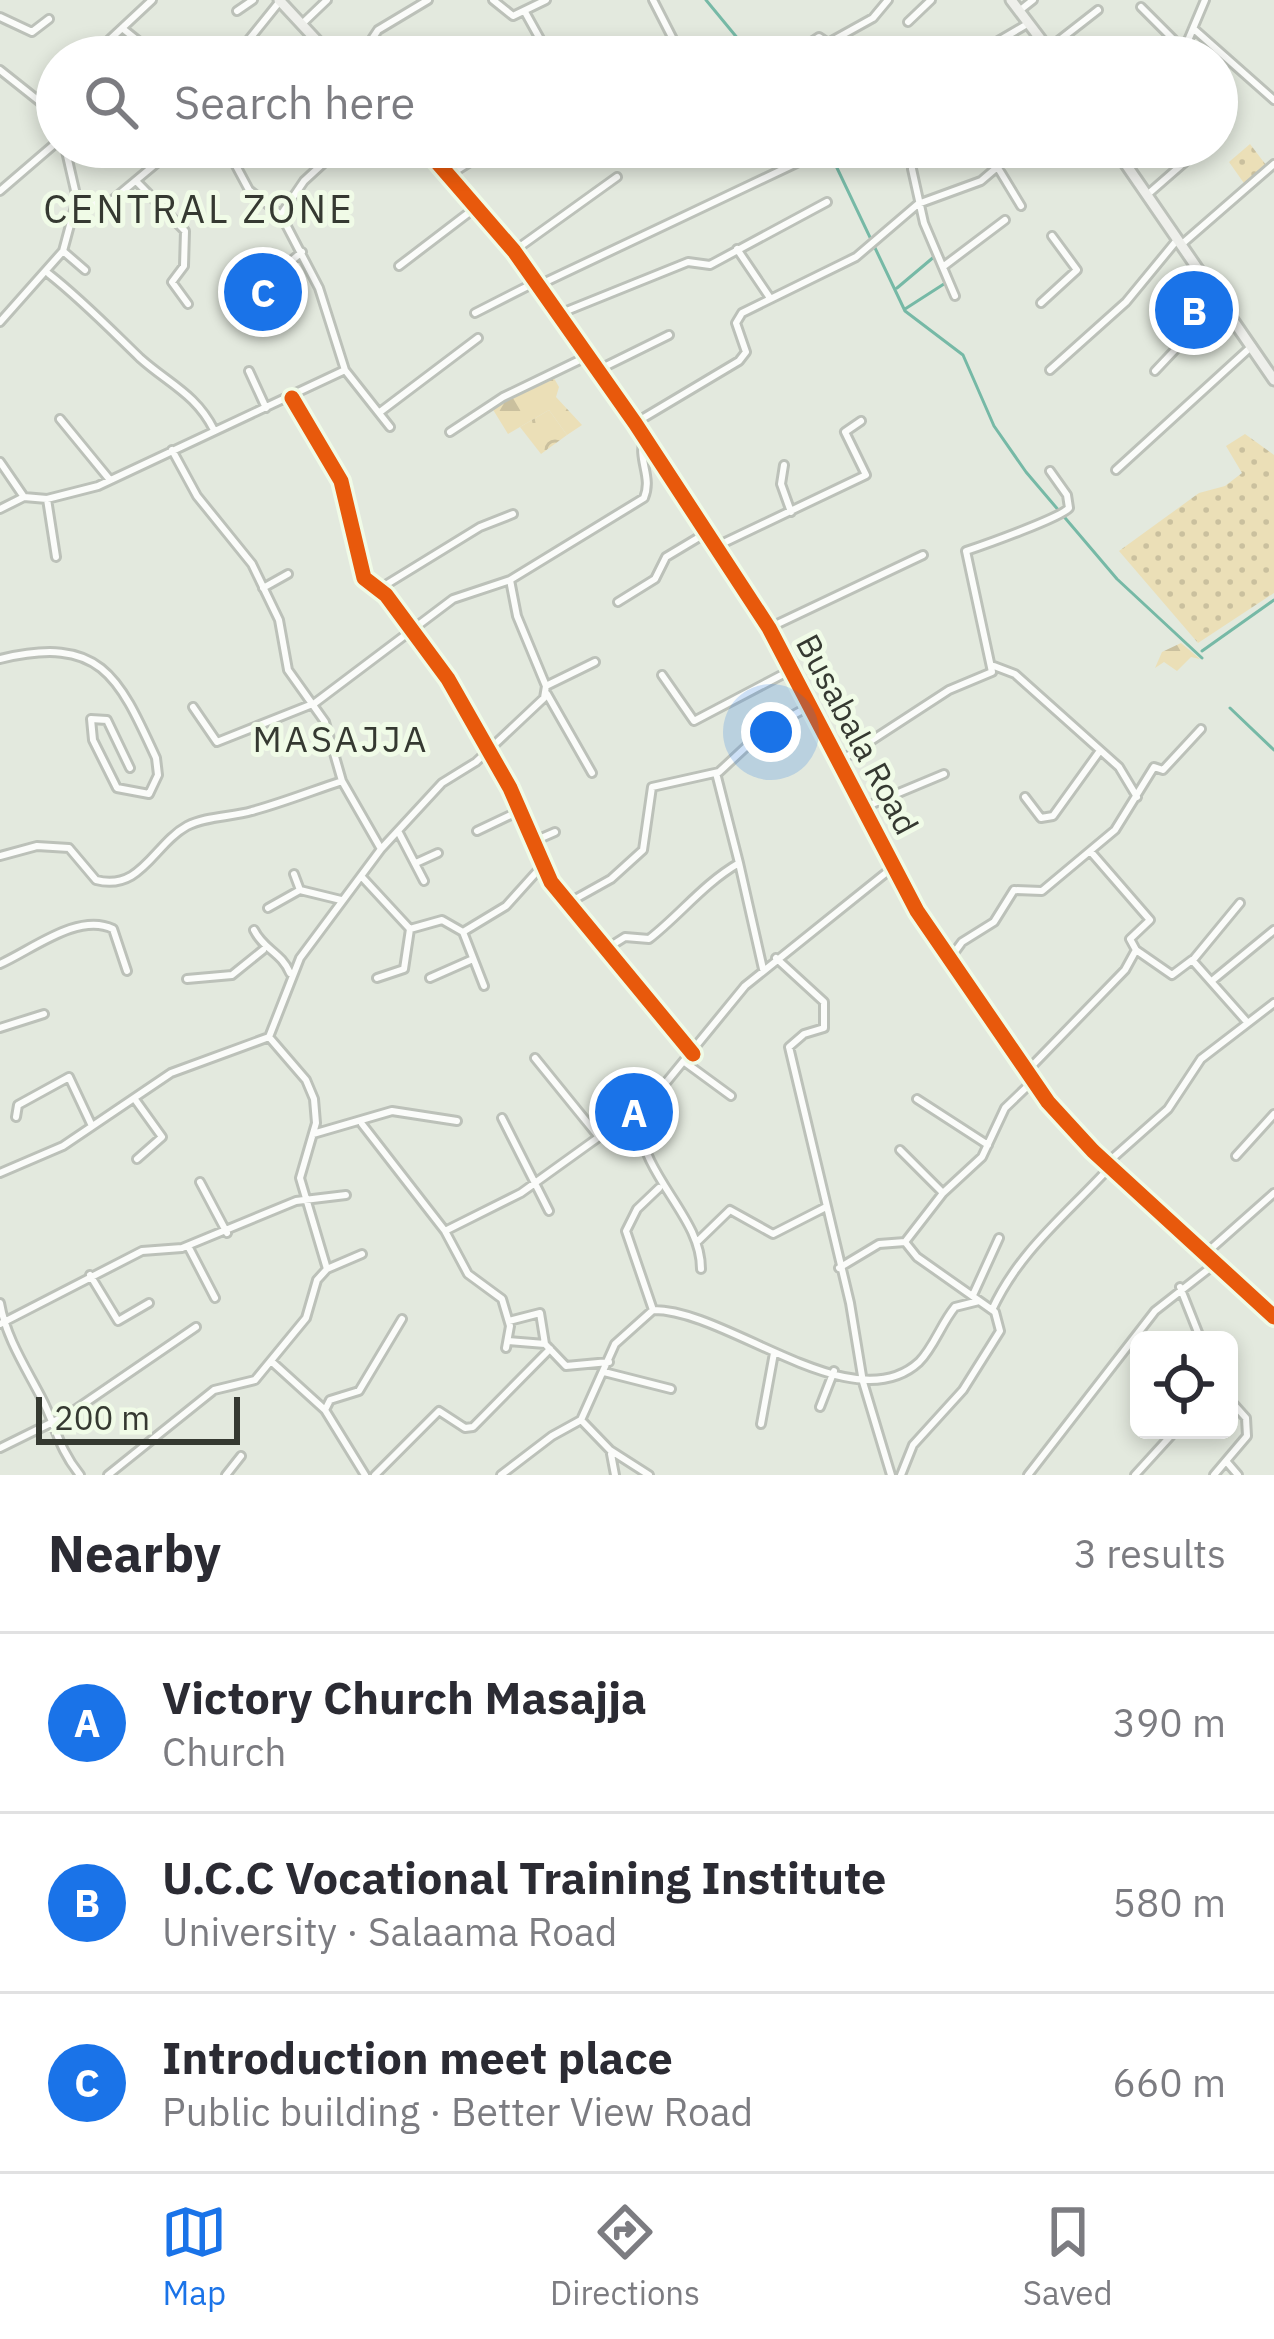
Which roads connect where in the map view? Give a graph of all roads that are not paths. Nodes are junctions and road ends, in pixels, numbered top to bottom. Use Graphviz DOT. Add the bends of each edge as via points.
graph roads {
  1 [pos="152,0"];
  2 [pos="253,0"];
  3 [pos="280,0"];
  4 [pos="327,0"];
  5 [pos="428,0"];
  6 [pos="494,0"];
  7 [pos="546,0"];
  8 [pos="652,0"];
  9 [pos="888,0"];
  10 [pos="931,0"];
  11 [pos="1011,0"];
  12 [pos="1034,0"];
  13 [pos="1204,0"];
  14 [pos="1141,7"];
  15 [pos="1098,10"];
  16 [pos="237,11"];
  17 [pos="1019,11"];
  18 [pos="525,12"];
  19 [pos="0,17"];
  20 [pos="49,19"];
  21 [pos="908,22"];
  22 [pos="1029,23"];
  23 [pos="300,25"];
  24 [pos="122,28"];
  25 [pos="1195,30"];
  26 [pos="114,36"];
  27 [pos="132,36"];
  28 [pos="252,36"];
  29 [pos="311,36"];
  30 [pos="374,36"];
  31 [pos="538,36"];
  32 [pos="672,36"];
  33 [pos="843,36"];
  34 [pos="1007,36"];
  35 [pos="1038,36"];
  36 [pos="1071,36"];
  37 [pos="1167,36"];
  38 [pos="1192,36"];
  39 [pos="1202,36"];
  40 [pos="1238,68"];
  41 [pos="0,71"];
  42 [pos="36,98"];
  43 [pos="1274,100"];
  44 [pos="36,160"];
  45 [pos="1274,164"];
  46 [pos="70,168"];
  47 [pos="154,168"];
  48 [pos="237,168"];
  49 [pos="317,168"];
  50 [pos="445,168"];
  51 [pos="461,168"];
  52 [pos="785,168"];
  53 [pos="998,168"];
  54 [pos="1128,168"];
  55 [pos="1178,168"];
  56 [pos="912,169"];
  57 [pos="451,174"];
  58 [pos="617,177"];
  59 [pos="138,183"];
  60 [pos="0,191"];
  61 [pos="1147,195"];
  62 [pos="77,200"];
  63 [pos="827,202"];
  64 [pos="918,204"];
  65 [pos="478,206"];
  66 [pos="1021,206"];
  67 [pos="281,215"];
  68 [pos="1005,220"];
  69 [pos="1052,236"];
  70 [pos="1180,242"];
  71 [pos="737,249"];
  72 [pos="63,251"];
  73 [pos="514,251"];
  74 [pos="302,252"];
  75 [pos="398,266"];
  76 [pos="944,266"];
  77 [pos="85,270"];
  78 [pos="49,274"];
  79 [pos="538,284"];
  80 [pos="254,292"];
  81 [pos="955,296"];
  82 [pos="770,298"];
  83 [pos="1221,301"];
  84 [pos="1041,303"];
  85 [pos="188,304"];
  86 [pos="476,313"];
  87 [pos="559,314"];
  88 [pos="0,322"];
  89 [pos="669,335"];
  90 [pos="478,338"];
  91 [pos="1252,346"];
  92 [pos="588,356"];
  93 [pos="345,370"];
  94 [pos="598,370"];
  95 [pos="1050,370"];
  96 [pos="250,371"];
  97 [pos="1156,371"];
  98 [pos="1274,380"];
  99 [pos="292,398"];
  100 [pos="266,408"];
  101 [pos="380,412"];
  102 [pos="60,419"];
  103 [pos="861,421"];
  104 [pos="635,423"];
  105 [pos="390,427"];
  106 [pos="214,432"];
  107 [pos="450,432"];
  108 [pos="644,438"];
  109 [pos="172,450"];
  110 [pos="0,462"];
  111 [pos="784,465"];
  112 [pos="1117,470"];
  113 [pos="1050,471"];
  114 [pos="110,480"];
  115 [pos="24,497"];
  116 [pos="47,499"];
  117 [pos="0,509"];
  118 [pos="791,512"];
  119 [pos="513,514"];
  120 [pos="706,533"];
  121 [pos="715,548"];
  122 [pos="922,555"];
  123 [pos="56,557"];
  124 [pos="288,574"];
  125 [pos="509,580"];
  126 [pos="263,588"];
  127 [pos="379,589"];
  128 [pos="618,602"];
  129 [pos="410,627"];
  130 [pos="769,628"];
  131 [pos="0,659"];
  132 [pos="595,662"];
  133 [pos="994,666"];
  134 [pos="790,670"];
  135 [pos="662,675"];
  136 [pos="546,689"];
  137 [pos="315,703"];
  138 [pos="810,706"];
  139 [pos="193,707"];
  140 [pos="1201,729"];
  141 [pos="487,752"];
  142 [pos="1099,752"];
  143 [pos="840,761"];
  144 [pos="130,769"];
  145 [pos="592,773"];
  146 [pos="716,773"];
  147 [pos="944,774"];
  148 [pos="342,781"];
  149 [pos="1025,797"];
  150 [pos="1137,797"];
  151 [pos="865,807"];
  152 [pos="519,811"];
  153 [pos="398,831"];
  154 [pos="477,831"];
  155 [pos="555,832"];
  156 [pos="532,842"];
  157 [pos="381,848"];
  158 [pos="1089,851"];
  159 [pos="438,853"];
  160 [pos="0,856"];
  161 [pos="416,863"];
  162 [pos="739,863"];
  163 [pos="542,866"];
  164 [pos="894,866"];
  165 [pos="293,874"];
  166 [pos="360,875"];
  167 [pos="424,881"];
  168 [pos="300,890"];
  169 [pos="341,899"];
  170 [pos="1240,903"];
  171 [pos="568,904"];
  172 [pos="268,908"];
  173 [pos="410,929"];
  174 [pos="254,930"];
  175 [pos="1274,930"];
  176 [pos="464,932"];
  177 [pos="606,949"];
  178 [pos="263,950"];
  179 [pos="1136,950"];
  180 [pos="473,958"];
  181 [pos="776,958"];
  182 [pos="1192,960"];
  183 [pos="951,961"];
  184 [pos="0,964"];
  185 [pos="763,969"];
  186 [pos="127,971"];
  187 [pos="290,973"];
  188 [pos="377,978"];
  189 [pos="430,978"];
  190 [pos="187,979"];
  191 [pos="1213,980"];
  192 [pos="484,986"];
  193 [pos="1274,1003"];
  194 [pos="44,1013"];
  195 [pos="1248,1023"];
  196 [pos="0,1028"];
  197 [pos="269,1037"];
  198 [pos="693,1054"];
  199 [pos="535,1058"];
  200 [pos="686,1063"];
  201 [pos="1030,1076"];
  202 [pos="731,1096"];
  203 [pos="134,1098"];
  204 [pos="917,1099"];
  205 [pos="1274,1114"];
  206 [pos="16,1118"];
  207 [pos="502,1118"];
  208 [pos="637,1118"];
  209 [pos="457,1121"];
  210 [pos="362,1124"];
  211 [pos="92,1127"];
  212 [pos="313,1134"];
  213 [pos="599,1137"];
  214 [pos="988,1145"];
  215 [pos="900,1150"];
  216 [pos="1236,1156"];
  217 [pos="137,1159"];
  218 [pos="1108,1166"];
  219 [pos="0,1173"];
  220 [pos="200,1182"];
  221 [pos="537,1184"];
  222 [pos="660,1187"];
  223 [pos="943,1193"];
  224 [pos="1274,1193"];
  225 [pos="346,1195"];
  226 [pos="303,1200"];
  227 [pos="826,1207"];
  228 [pos="549,1211"];
  229 [pos="445,1231"];
  230 [pos="227,1233"];
  231 [pos="999,1238"];
  232 [pos="697,1242"];
  233 [pos="905,1242"];
  234 [pos="188,1246"];
  235 [pos="362,1254"];
  236 [pos="1204,1255"];
  237 [pos="1215,1264"];
  238 [pos="839,1268"];
  239 [pos="327,1269"];
  240 [pos="701,1269"];
  241 [pos="90,1276"];
  242 [pos="1180,1287"];
  243 [pos="215,1298"];
  244 [pos="976,1299"];
  245 [pos="0,1303"];
  246 [pos="149,1303"];
  247 [pos="653,1310"];
  248 [pos="992,1310"];
  249 [pos="1272,1313"];
  250 [pos="402,1319"];
  251 [pos="509,1321"];
  252 [pos="1,1322"];
  253 [pos="196,1327"];
  254 [pos="1197,1331"];
  255 [pos="548,1347"];
  256 [pos="774,1353"];
  257 [pos="271,1360"];
  258 [pos="609,1362"];
  259 [pos="834,1371"];
  260 [pos="604,1372"];
  261 [pos="863,1382"];
  262 [pos="671,1389"];
  263 [pos="820,1407"];
  264 [pos="325,1410"];
  265 [pos="1238,1412"];
  266 [pos="581,1420"];
  267 [pos="47,1424"];
  268 [pos="761,1424"];
  269 [pos="1168,1439"];
  270 [pos="0,1448"];
  271 [pos="610,1450"];
  272 [pos="242,1456"];
  273 [pos="1226,1461"];
  274 [pos="80,1475"];
  275 [pos="108,1475"];
  276 [pos="226,1475"];
  277 [pos="365,1475"];
  278 [pos="375,1475"];
  279 [pos="501,1475"];
  280 [pos="615,1475"];
  281 [pos="649,1475"];
  282 [pos="891,1475"];
  283 [pos="901,1475"];
  284 [pos="1028,1475"];
  285 [pos="1136,1475"];
  286 [pos="1214,1475"];
  287 [pos="1238,1475"];
  1 -- 24 [label="street"];
  2 -- 16 [label="street"];
  3 -- 23 [label="street"];
  3 -- 28 [label="street"];
  4 -- 23 [label="street"];
  5 -- 30 [label="street"];
  6 -- 18 [label="street" via="507,15"];
  7 -- 18 [label="street"];
  8 -- 32 [label="street"];
  9 -- 33 [label="street"];
  10 -- 21 [label="street"];
  11 -- 17 [label="street"];
  12 -- 17 [label="street"];
  13 -- 25 [label="street"];
  14 -- 37 [label="street"];
  15 -- 36 [label="street"];
  17 -- 22 [label="street"];
  18 -- 31 [label="street"];
  19 -- 20 [label="street" via="32,32"];
  22 -- 34 [label="street"];
  22 -- 35 [label="street"];
  23 -- 29 [label="street"];
  24 -- 26 [label="street"];
  24 -- 27 [label="street"];
  25 -- 38 [label="street"];
  25 -- 39 [label="street"];
  40 -- 43 [label="street"];
  41 -- 42 [label="street"];
  44 -- 60 [label="street"];
  45 -- 70 [label="street"];
  46 -- 62 [label="street"];
  47 -- 59 [label="street"];
  48 -- 67 [label="street" via="249,190"];
  49 -- 67 [label="street"];
  50 -- 57 [label="street, Busabala Road"];
  51 -- 57 [label="street"];
  52 -- 79 [label="street"];
  53 -- 64 [label="street"];
  53 -- 66 [label="street"];
  54 -- 61 [label="street"];
  55 -- 61 [label="street"];
  56 -- 64 [label="street"];
  57 -- 65 [label="street, Busabala Road"];
  58 -- 73 [label="street"];
  59 -- 62 [label="street" via="104,207"];
  59 -- 85 [label="street" via="185,231 184,266 172,282"];
  61 -- 70 [label="street"];
  62 -- 72 [label="street"];
  63 -- 71 [label="street"];
  64 -- 76 [label="street"];
  64 -- 82 [label="street" via="866,251"];
  65 -- 73 [label="street, Busabala Road"];
  65 -- 75 [label="street"];
  67 -- 74 [label="street"];
  68 -- 76 [label="street"];
  69 -- 84 [label="street" via="1076,270"];
  70 -- 83 [label="street"];
  70 -- 95 [label="street"];
  71 -- 82 [label="street"];
  71 -- 87 [label="street"];
  72 -- 77 [label="street"];
  72 -- 78 [label="street"];
  73 -- 79 [label="street, Busabala Road"];
  74 -- 80 [label="street"];
  74 -- 93 [label="street"];
  76 -- 81 [label="street"];
  78 -- 88 [label="street"];
  78 -- 106 [label="street" via="196,398"];
  79 -- 86 [label="street"];
  79 -- 87 [label="street, Busabala Road"];
  82 -- 104 [label="street" via="737,317 746,352 740,361"];
  83 -- 91 [label="street"];
  83 -- 97 [label="street"];
  87 -- 92 [label="street, Busabala Road"];
  89 -- 94 [label="street"];
  90 -- 101 [label="street"];
  91 -- 98 [label="street"];
  91 -- 112 [label="street"];
  92 -- 94 [label="street, Busabala Road"];
  92 -- 107 [label="street"];
  93 -- 99 [label="street"];
  93 -- 101 [label="street"];
  94 -- 104 [label="street, Busabala Road"];
  96 -- 100 [label="street"];
  99 -- 100 [label="street"];
  99 -- 127 [label="street" via="335,468 360,571"];
  100 -- 106 [label="street"];
  101 -- 105 [label="street"];
  102 -- 114 [label="street"];
  103 -- 118 [label="street" via="845,432 866,475"];
  104 -- 108 [label="street, Busabala Road"];
  106 -- 109 [label="street"];
  108 -- 120 [label="street, Busabala Road"];
  108 -- 125 [label="street" via="644,498"];
  109 -- 114 [label="street"];
  109 -- 126 [label="street"];
  110 -- 115 [label="street"];
  111 -- 118 [label="street"];
  113 -- 133 [label="street" via="1067,494 1062,515 966,551"];
  114 -- 116 [label="street"];
  115 -- 116 [label="street"];
  115 -- 117 [label="street"];
  116 -- 123 [label="street"];
  118 -- 121 [label="street"];
  119 -- 127 [label="street"];
  120 -- 121 [label="street, Busabala Road"];
  120 -- 128 [label="street"];
  121 -- 130 [label="street, Busabala Road"];
  122 -- 130 [label="street"];
  124 -- 126 [label="street"];
  125 -- 129 [label="street" via="465,592"];
  125 -- 136 [label="street"];
  126 -- 137 [label="street" via="288,670"];
  127 -- 129 [label="street"];
  129 -- 137 [label="street"];
  129 -- 141 [label="street"];
  130 -- 134 [label="street, Busabala Road"];
  131 -- 144 [label="street" via="77,652 105,668 156,758 148,794 117,788 91,719 107,720"];
  132 -- 136 [label="street"];
  133 -- 142 [label="street" via="1015,674"];
  133 -- 143 [label="street"];
  134 -- 135 [label="street" via="694,721"];
  134 -- 138 [label="street, Busabala Road"];
  136 -- 141 [label="street"];
  136 -- 145 [label="street"];
  137 -- 139 [label="street" via="218,742"];
  137 -- 148 [label="street"];
  138 -- 143 [label="street, Busabala Road"];
  138 -- 146 [label="street" via="762,732"];
  140 -- 150 [label="street" via="1163,770 1154,767"];
  141 -- 152 [label="street"];
  141 -- 153 [label="street" via="442,783"];
  142 -- 149 [label="street" via="1053,816 1041,818"];
  142 -- 150 [label="street" via="1130,778"];
  143 -- 151 [label="street, Busabala Road"];
  146 -- 162 [label="street"];
  146 -- 171 [label="street" via="652,787 650,832 638,857"];
  147 -- 151 [label="street"];
  148 -- 157 [label="street"];
  148 -- 160 [label="street" via="195,823 167,840 146,868 115,882 96,880 69,848"];
  150 -- 158 [label="street"];
  151 -- 164 [label="street, Busabala Road"];
  152 -- 154 [label="street"];
  152 -- 156 [label="street"];
  153 -- 157 [label="street"];
  153 -- 161 [label="street"];
  155 -- 156 [label="street"];
  156 -- 163 [label="street"];
  157 -- 166 [label="street"];
  158 -- 179 [label="street" via="1150,920 1130,939"];
  158 -- 183 [label="street" via="1042,891 1014,890 994,922 952,950"];
  159 -- 161 [label="street"];
  161 -- 167 [label="street"];
  162 -- 177 [label="street" via="649,939 626,937"];
  162 -- 185 [label="street"];
  163 -- 171 [label="street"];
  163 -- 176 [label="street" via="506,906"];
  164 -- 181 [label="street"];
  164 -- 183 [label="street, Busabala Road"];
  165 -- 168 [label="street"];
  166 -- 169 [label="street"];
  166 -- 173 [label="street"];
  168 -- 169 [label="street"];
  168 -- 172 [label="street"];
  169 -- 187 [label="street"];
  170 -- 182 [label="street"];
  171 -- 177 [label="street"];
  173 -- 176 [label="street" via="442,920"];
  173 -- 188 [label="street" via="404,969"];
  174 -- 178 [label="street"];
  175 -- 191 [label="street"];
  176 -- 180 [label="street"];
  177 -- 198 [label="street"];
  178 -- 187 [label="street" via="283,959"];
  178 -- 190 [label="street" via="232,975"];
  179 -- 182 [label="street" via="1172,975"];
  179 -- 201 [label="street"];
  180 -- 189 [label="street"];
  180 -- 192 [label="street"];
  181 -- 185 [label="street"];
  181 -- 227 [label="street" via="826,1010 824,1028 789,1047"];
  182 -- 191 [label="street"];
  183 -- 201 [label="street, Busabala Road"];
  184 -- 186 [label="street" via="96,923 113,928"];
  185 -- 198 [label="street"];
  187 -- 197 [label="street"];
  191 -- 195 [label="street"];
  193 -- 195 [label="street"];
  194 -- 196 [label="street"];
  195 -- 218 [label="street" via="1201,1059 1168,1109"];
  197 -- 203 [label="street" via="171,1073"];
  197 -- 212 [label="street" via="311,1088"];
  198 -- 200 [label="street"];
  199 -- 213 [label="street"];
  200 -- 202 [label="street"];
  200 -- 208 [label="street"];
  201 -- 214 [label="street"];
  201 -- 218 [label="street, Busabala Road"];
  203 -- 211 [label="street"];
  203 -- 217 [label="street" via="162,1137"];
  204 -- 214 [label="street"];
  205 -- 216 [label="street"];
  206 -- 211 [label="street" via="15,1107 66,1076"];
  207 -- 221 [label="street"];
  208 -- 213 [label="street"];
  208 -- 222 [label="street"];
  209 -- 210 [label="street" via="392,1111"];
  210 -- 212 [label="street"];
  210 -- 229 [label="street"];
  211 -- 219 [label="street"];
  212 -- 226 [label="street" via="300,1178"];
  213 -- 221 [label="street"];
  214 -- 223 [label="street"];
  215 -- 223 [label="street"];
  218 -- 236 [label="street, Busabala Road"];
  218 -- 248 [label="street" via="1010,1271"];
  220 -- 230 [label="street"];
  221 -- 228 [label="street"];
  221 -- 229 [label="street"];
  222 -- 232 [label="street"];
  222 -- 247 [label="street" via="626,1231"];
  223 -- 233 [label="street"];
  224 -- 236 [label="street"];
  225 -- 226 [label="street"];
  226 -- 230 [label="street"];
  226 -- 239 [label="street"];
  227 -- 232 [label="street" via="773,1234 730,1210"];
  227 -- 238 [label="street"];
  229 -- 251 [label="street" via="468,1274 502,1299"];
  230 -- 234 [label="street"];
  231 -- 244 [label="street"];
  232 -- 240 [label="street"];
  233 -- 238 [label="street" via="879,1244"];
  233 -- 244 [label="street"];
  234 -- 241 [label="street" via="142,1251"];
  234 -- 243 [label="street"];
  235 -- 239 [label="street"];
  236 -- 237 [label="street, Busabala Road"];
  237 -- 242 [label="street"];
  237 -- 249 [label="street, Busabala Road"];
  238 -- 261 [label="street"];
  239 -- 257 [label="street" via="306,1318"];
  241 -- 246 [label="street" via="118,1321"];
  241 -- 252 [label="street"];
  242 -- 254 [label="street"];
  242 -- 284 [label="street"];
  244 -- 248 [label="street"];
  244 -- 261 [label="street" via="955,1307 917,1364 882,1382"];
  245 -- 252 [label="street"];
  247 -- 256 [label="street"];
  247 -- 258 [label="street" via="615,1344"];
  248 -- 283 [label="street" via="1000,1331 963,1390 914,1444"];
  250 -- 264 [label="street" via="358,1391 330,1400"];
  251 -- 255 [label="street" via="507,1345"];
  251 -- 255 [label="street" via="540,1313"];
  252 -- 267 [label="street"];
  253 -- 267 [label="street"];
  255 -- 258 [label="street" via="566,1366"];
  255 -- 278 [label="street" via="473,1427 439,1411"];
  256 -- 259 [label="street"];
  256 -- 268 [label="street"];
  257 -- 264 [label="street"];
  257 -- 275 [label="street" via="255,1380 214,1390"];
  258 -- 260 [label="street"];
  259 -- 261 [label="street"];
  259 -- 263 [label="street"];
  260 -- 262 [label="street"];
  260 -- 266 [label="street"];
  261 -- 282 [label="street"];
  264 -- 277 [label="street"];
  265 -- 273 [label="street" via="1249,1427"];
  266 -- 271 [label="street"];
  266 -- 279 [label="street"];
  267 -- 270 [label="street"];
  267 -- 274 [label="street"];
  269 -- 285 [label="street"];
  271 -- 280 [label="street"];
  271 -- 281 [label="street"];
  272 -- 276 [label="street"];
  273 -- 286 [label="street"];
  273 -- 287 [label="street"];
}
